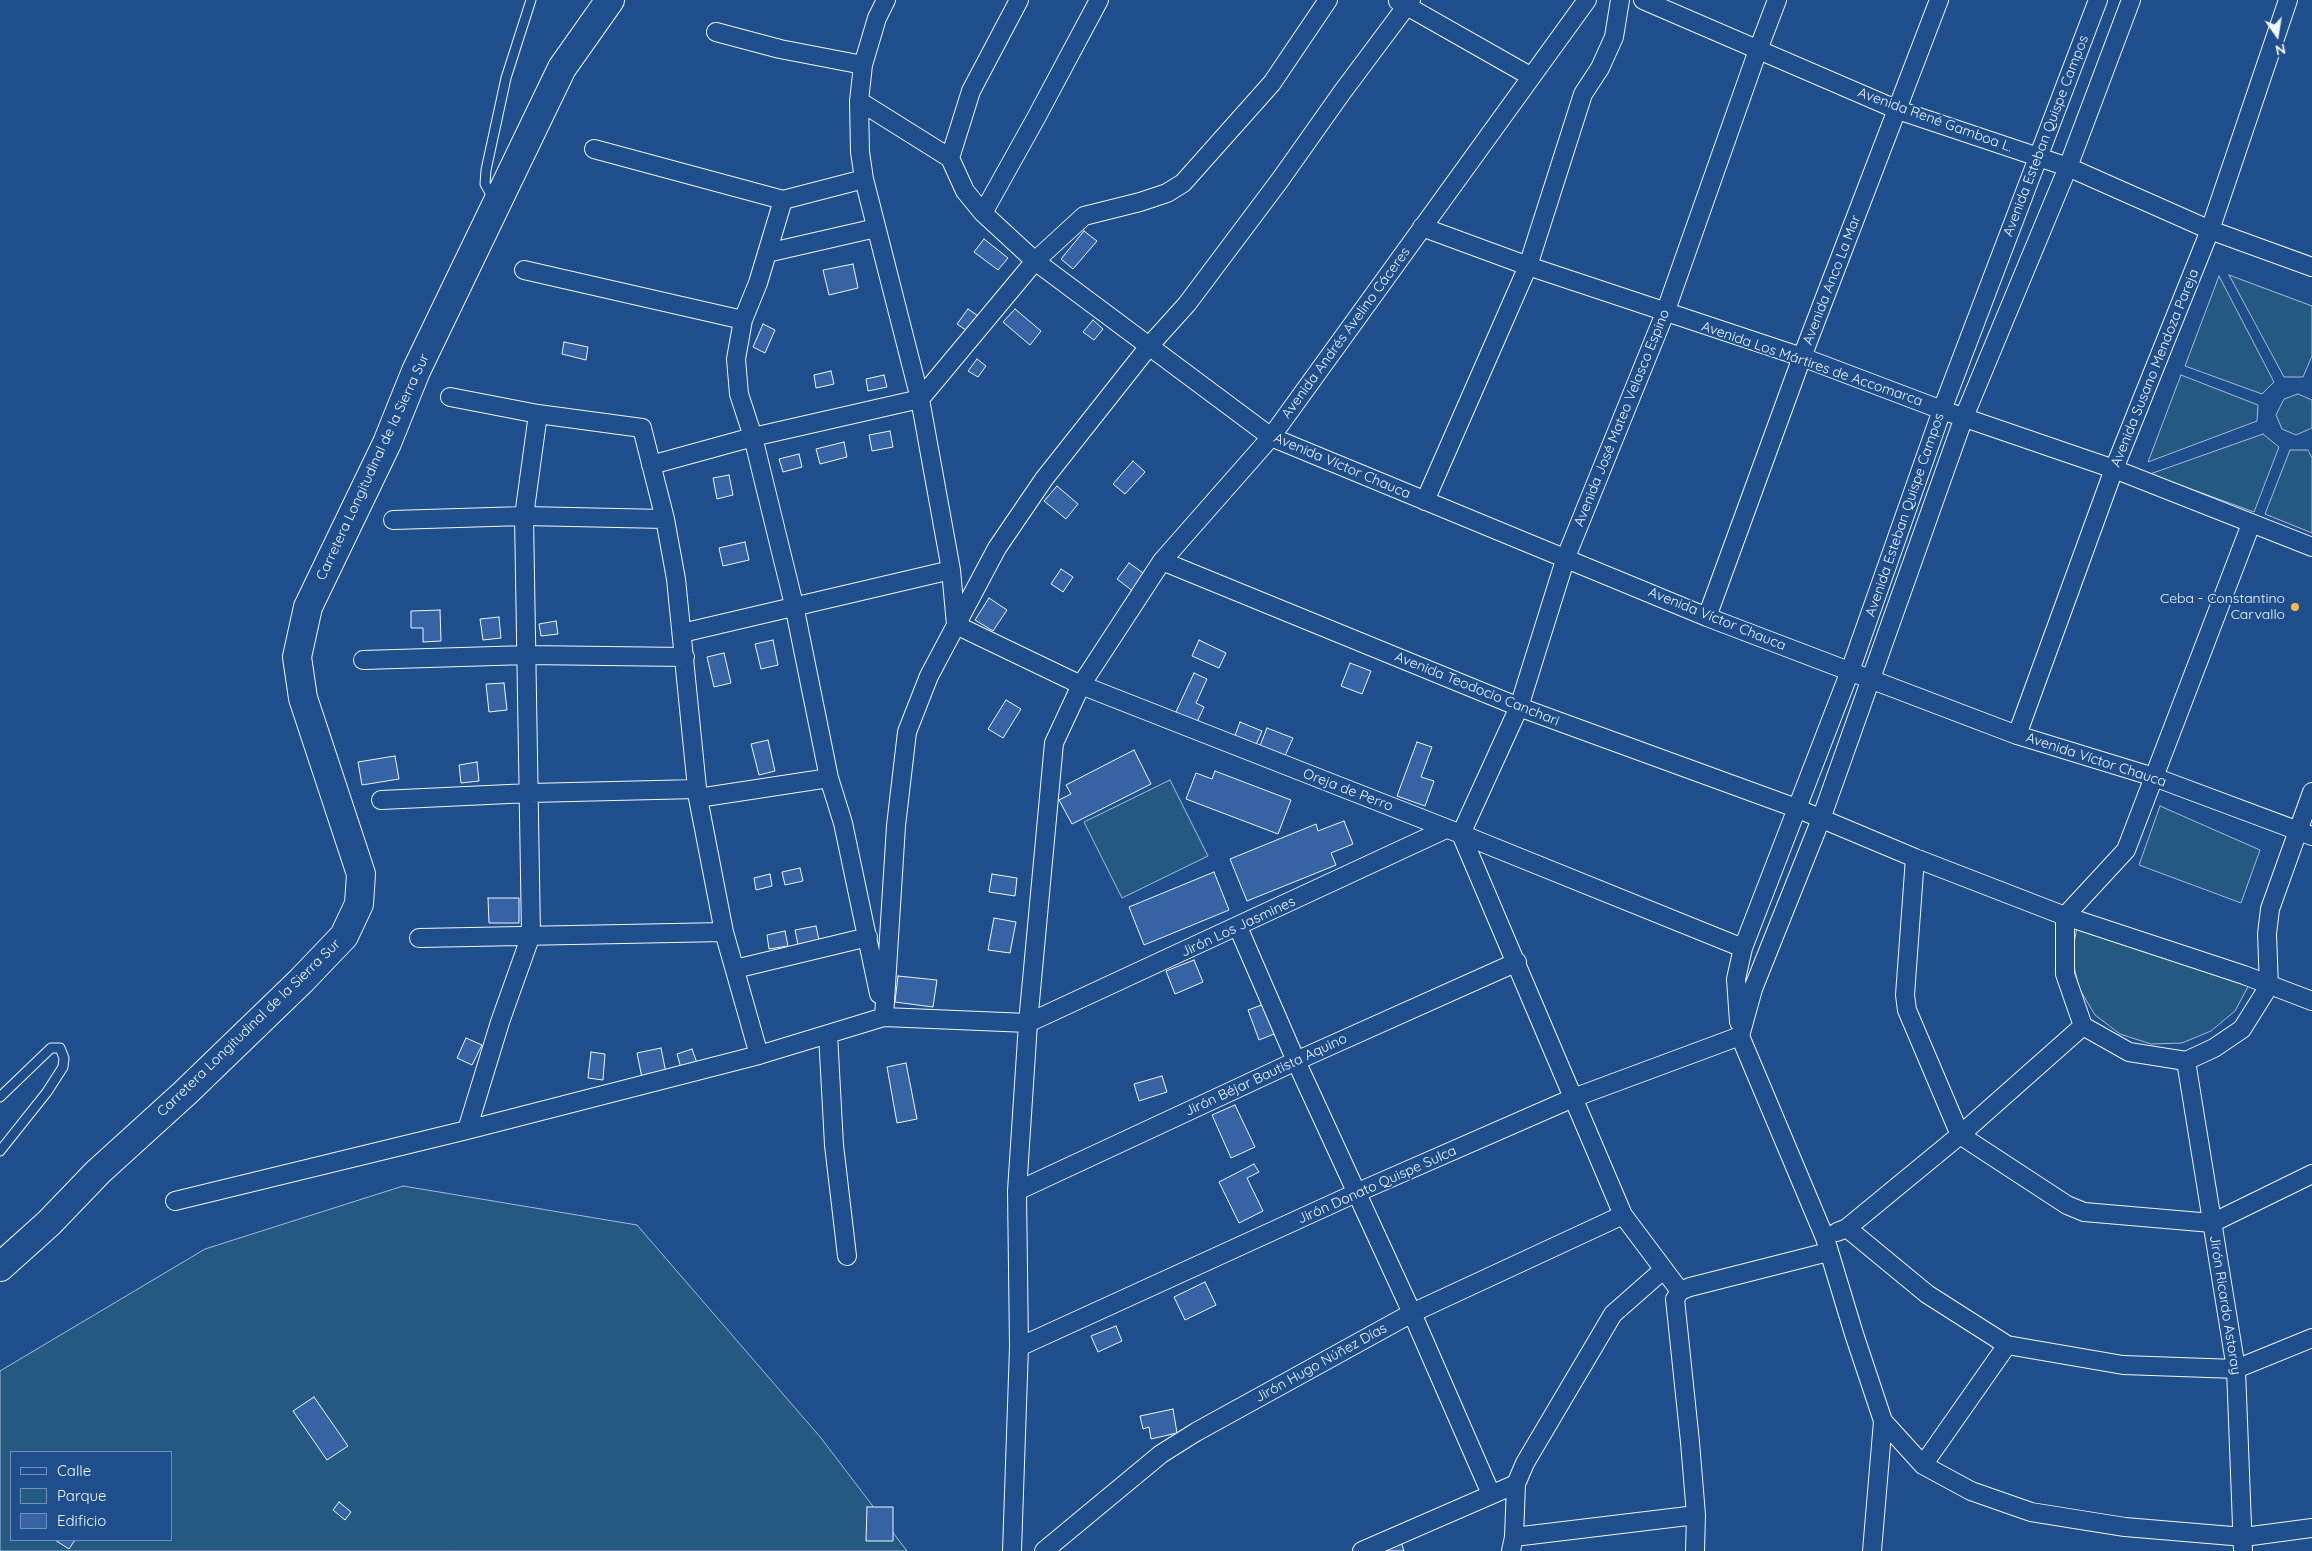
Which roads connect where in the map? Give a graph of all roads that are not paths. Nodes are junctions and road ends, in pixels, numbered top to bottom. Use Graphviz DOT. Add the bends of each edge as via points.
graph roads {
  1 [pos="531,0"];
  2 [pos="610,0"];
  3 [pos="886,0"];
  4 [pos="1019,0"];
  5 [pos="1100,0"];
  6 [pos="1328,0"];
  7 [pos="1587,0"];
  8 [pos="1620,0"];
  9 [pos="1643,0"];
  10 [pos="1778,0"];
  11 [pos="1939,0"];
  12 [pos="2098,0"];
  13 [pos="2132,0"];
  14 [pos="2288,0"];
  15 [pos="1405,2"];
  16 [pos="716,32"];
  17 [pos="1758,50"];
  18 [pos="863,65"];
  19 [pos="1530,76"];
  20 [pos="859,101"];
  21 [pos="1898,110"];
  22 [pos="594,149"];
  23 [pos="950,158"];
  24 [pos="2038,158"];
  25 [pos="2068,167"];
  26 [pos="864,179"];
  27 [pos="783,200"];
  28 [pos="498,205"];
  29 [pos="983,213"];
  30 [pos="876,228"];
  31 [pos="1422,228"];
  32 [pos="2210,230"];
  33 [pos="767,253"];
  34 [pos="1035,261"];
  35 [pos="1528,266"];
  36 [pos="2312,267"];
  37 [pos="524,270"];
  38 [pos="1665,313"];
  39 [pos="743,320"];
  40 [pos="1150,345"];
  41 [pos="1802,358"];
  42 [pos="450,397"];
  43 [pos="920,399"];
  44 [pos="1942,410"];
  45 [pos="538,414"];
  46 [pos="1964,417"];
  47 [pos="753,437"];
  48 [pos="1271,437"];
  49 [pos="652,465"];
  50 [pos="2114,469"];
  51 [pos="1425,501"];
  52 [pos="524,516"];
  53 [pos="393,520"];
  54 [pos="665,520"];
  55 [pos="2251,524"];
  56 [pos="2312,547"];
  57 [pos="1566,557"];
  58 [pos="1162,561"];
  59 [pos="951,570"];
  60 [pos="794,605"];
  61 [pos="1707,617"];
  62 [pos="956,625"];
  63 [pos="682,633"];
  64 [pos="527,654"];
  65 [pos="685,657"];
  66 [pos="363,660"];
  67 [pos="1850,671"];
  68 [pos="1872,679"];
  69 [pos="1081,685"];
  70 [pos="1519,707"];
  71 [pos="2017,735"];
  72 [pos="2154,777"];
  73 [pos="830,778"];
  74 [pos="2312,792"];
  75 [pos="530,793"];
  76 [pos="697,793"];
  77 [pos="381,800"];
  78 [pos="1796,808"];
  79 [pos="1821,819"];
  80 [pos="1454,831"];
  81 [pos="2305,834"];
  82 [pos="1915,858"];
  83 [pos="2066,916"];
  84 [pos="1238,927"];
  85 [pos="724,932"];
  86 [pos="531,935"];
  87 [pos="868,937"];
  88 [pos="419,938"];
  89 [pos="1744,948"];
  90 [pos="1517,962"];
  91 [pos="735,969"];
  92 [pos="2269,986"];
  93 [pos="2312,1001"];
  94 [pos="884,1017"];
  95 [pos="1028,1024"];
  96 [pos="2082,1026"];
  97 [pos="828,1034"];
  98 [pos="1740,1036"];
  99 [pos="759,1055"];
  100 [pos="1296,1061"];
  101 [pos="2186,1061"];
  102 [pos="0,1097"];
  103 [pos="1573,1098"];
  104 [pos="467,1130"];
  105 [pos="1960,1135"];
  106 [pos="0,1151"];
  107 [pos="2312,1174"];
  108 [pos="1017,1192"];
  109 [pos="1356,1193"];
  110 [pos="175,1201"];
  111 [pos="1623,1215"];
  112 [pos="2212,1222"];
  113 [pos="1847,1228"];
  114 [pos="1827,1245"];
  115 [pos="847,1256"];
  116 [pos="0,1267"];
  117 [pos="1663,1270"];
  118 [pos="1680,1291"];
  119 [pos="1412,1312"];
  120 [pos="2312,1338"];
  121 [pos="2007,1345"];
  122 [pos="1019,1347"];
  123 [pos="2236,1369"];
  124 [pos="1883,1420"];
  125 [pos="1923,1465"];
  126 [pos="1516,1484"];
  127 [pos="1491,1494"];
  128 [pos="1696,1515"];
  129 [pos="2312,1528"];
  130 [pos="1513,1544"];
  131 [pos="2244,1544"];
  132 [pos="1012,1551"];
  133 [pos="1044,1551"];
  134 [pos="1362,1551"];
  135 [pos="1695,1551"];
  136 [pos="1872,1551"];
  1 -- 28 [label="lane" via="506,78 486,170 485,184"];
  2 -- 28 [label="highway, Carretera Longitudinal de la Sierra Sur" via="562,68"];
  3 -- 18 [label="street"];
  4 -- 23 [label="street" via="970,91"];
  5 -- 29 [label="street"];
  6 -- 34 [label="street" via="1272,83 1184,183 1140,202 1084,216"];
  7 -- 19 [label="street, Avenida Andrés Avelino Cáceres"];
  8 -- 35 [label="street" via="1614,37 1600,68 1583,94"];
  9 -- 17 [label="street, Avenida René Gamboa L."];
  10 -- 17 [label="street, Avenida José Mateo Velasco Espino"];
  11 -- 21 [label="street, Avenida Anco La Mar"];
  12 -- 24 [label="street, Avenida Esteban Quispe Campos"];
  13 -- 25 [label="street"];
  14 -- 32 [label="street, Avenida Susano Mendoza Pareja"];
  15 -- 19 [label="street"];
  15 -- 40 [label="street" via="1280,180 1187,304"];
  16 -- 18 [label="street" via="780,49"];
  17 -- 21 [label="street, Avenida René Gamboa L."];
  17 -- 38 [label="street, Avenida José Mateo Velasco Espino"];
  18 -- 20 [label="street"];
  19 -- 31 [label="street, Avenida Andrés Avelino Cáceres"];
  20 -- 23 [label="street"];
  20 -- 26 [label="street"];
  21 -- 24 [label="street, Avenida René Gamboa L."];
  21 -- 41 [label="street, Avenida Anco La Mar"];
  22 -- 27 [label="street"];
  23 -- 29 [label="street, Avenida Víctor Chauca" via="965,191"];
  24 -- 25 [label="street, Avenida René Gamboa L."];
  24 -- 44 [label="street, Avenida Esteban Quispe Campos"];
  25 -- 32 [label="street, Avenida René Gamboa L."];
  25 -- 46 [label="street"];
  26 -- 27 [label="street"];
  26 -- 30 [label="street"];
  27 -- 33 [label="street"];
  28 -- 116 [label="highway, Carretera Longitudinal de la Sierra Sur" via="416,371 387,443 308,607 298,657 303,698 361,874 359,904 344,936 301,981"];
  29 -- 34 [label="street, Avenida Víctor Chauca"];
  30 -- 33 [label="street"];
  30 -- 43 [label="street"];
  31 -- 35 [label="street, Avenida Los Mártires de Accomarca"];
  31 -- 48 [label="street, Avenida Andrés Avelino Cáceres"];
  32 -- 36 [label="street, Avenida René Gamboa L."];
  32 -- 50 [label="street, Avenida Susano Mendoza Pareja"];
  33 -- 39 [label="street"];
  34 -- 40 [label="street, Avenida Víctor Chauca"];
  34 -- 43 [label="street"];
  35 -- 38 [label="street, Avenida Los Mártires de Accomarca"];
  35 -- 51 [label="street"];
  37 -- 39 [label="street"];
  38 -- 41 [label="street, Avenida Los Mártires de Accomarca"];
  38 -- 57 [label="street, Avenida José Mateo Velasco Espino"];
  39 -- 47 [label="street" via="736,359 740,394"];
  40 -- 48 [label="street, Avenida Víctor Chauca"];
  40 -- 62 [label="street" via="1044,479 997,548"];
  41 -- 44 [label="street, Avenida Los Mártires de Accomarca"];
  41 -- 61 [label="street, Avenida Anco La Mar"];
  42 -- 45 [label="street"];
  43 -- 47 [label="street"];
  43 -- 59 [label="street"];
  44 -- 46 [label="street, Avenida Los Mártires de Accomarca"];
  44 -- 67 [label="street, Avenida Esteban Quispe Campos"];
  45 -- 49 [label="street" via="642,428"];
  45 -- 52 [label="street"];
  46 -- 50 [label="street, Avenida Los Mártires de Accomarca"];
  46 -- 68 [label="street"];
  47 -- 49 [label="street"];
  47 -- 60 [label="street"];
  48 -- 51 [label="street, Avenida Víctor Chauca"];
  48 -- 58 [label="street, Avenida Andrés Avelino Cáceres"];
  49 -- 54 [label="street"];
  50 -- 55 [label="street, Avenida Los Mártires de Accomarca"];
  50 -- 71 [label="street, Avenida Susano Mendoza Pareja"];
  51 -- 57 [label="street, Avenida Víctor Chauca"];
  52 -- 53 [label="street"];
  52 -- 54 [label="street"];
  52 -- 64 [label="street"];
  54 -- 63 [label="street"];
  55 -- 56 [label="street, Avenida Los Mártires de Accomarca"];
  55 -- 72 [label="street"];
  57 -- 61 [label="street, Avenida Víctor Chauca"];
  57 -- 70 [label="street, Avenida José Mateo Velasco Espino"];
  58 -- 69 [label="street, Avenida Andrés Avelino Cáceres"];
  58 -- 70 [label="street, Avenida Teodocio Canchari"];
  59 -- 60 [label="street"];
  59 -- 62 [label="street"];
  60 -- 63 [label="street"];
  60 -- 73 [label="street"];
  61 -- 67 [label="street, Avenida Víctor Chauca"];
  62 -- 69 [label="street, Oreja de Perro"];
  62 -- 94 [label="street" via="907,732 896,826"];
  63 -- 65 [label="street"];
  64 -- 65 [label="street"];
  64 -- 66 [label="street"];
  64 -- 75 [label="street"];
  65 -- 76 [label="street"];
  67 -- 68 [label="street, Avenida Víctor Chauca"];
  67 -- 78 [label="street, Avenida Esteban Quispe Campos"];
  68 -- 71 [label="street, Avenida Víctor Chauca"];
  68 -- 79 [label="street"];
  69 -- 80 [label="street, Oreja de Perro"];
  69 -- 95 [label="street, Avenida Andrés Avelino Cáceres" via="1054,742"];
  70 -- 78 [label="street, Avenida Teodocio Canchari"];
  70 -- 80 [label="street, Avenida José Mateo Velasco Espino"];
  71 -- 72 [label="street, Avenida Víctor Chauca"];
  72 -- 81 [label="street, Avenida Víctor Chauca"];
  72 -- 83 [label="street" via="2126,850"];
  73 -- 76 [label="street"];
  73 -- 87 [label="street"];
  74 -- 81 [label="street"];
  75 -- 76 [label="street"];
  75 -- 77 [label="street"];
  75 -- 86 [label="street"];
  76 -- 85 [label="street"];
  78 -- 79 [label="street, Avenida Teodocio Canchari"];
  78 -- 89 [label="street, Avenida Esteban Quispe Campos"];
  79 -- 82 [label="street, Avenida Teodocio Canchari"];
  79 -- 98 [label="street" via="1753,989"];
  80 -- 84 [label="street, Jirón Los Jasmines"];
  80 -- 89 [label="street, Oreja de Perro"];
  80 -- 90 [label="street"];
  81 -- 92 [label="street" via="2270,909 2267,934"];
  82 -- 83 [label="street, Avenida Teodocio Canchari"];
  82 -- 105 [label="street" via="1905,995 1907,1010"];
  83 -- 92 [label="street, Avenida Teodocio Canchari"];
  83 -- 96 [label="street" via="2065,974"];
  84 -- 95 [label="street, Jirón Los Jasmines"];
  84 -- 100 [label="street"];
  85 -- 86 [label="street"];
  85 -- 91 [label="street"];
  86 -- 88 [label="street"];
  86 -- 104 [label="street"];
  87 -- 91 [label="street"];
  87 -- 94 [label="street"];
  89 -- 98 [label="street, Avenida Esteban Quispe Campos" via="1736,979"];
  90 -- 100 [label="street, Jirón Béjar Bautista Aquino"];
  90 -- 103 [label="street"];
  91 -- 99 [label="street"];
  92 -- 93 [label="street, Avenida Teodocio Canchari"];
  92 -- 101 [label="street" via="2242,1029 2214,1048"];
  94 -- 95 [label="street"];
  94 -- 97 [label="street"];
  95 -- 108 [label="street, Avenida Andrés Avelino Cáceres"];
  96 -- 101 [label="street" via="2129,1052"];
  96 -- 105 [label="street"];
  97 -- 99 [label="street"];
  97 -- 115 [label="street" via="834,1145"];
  98 -- 103 [label="street, Jirón Donato Quispe Sulca"];
  98 -- 114 [label="street, Avenida Esteban Quispe Campos"];
  99 -- 104 [label="street"];
  100 -- 108 [label="street, Jirón Béjar Bautista Aquino"];
  100 -- 109 [label="street"];
  101 -- 112 [label="street, Jirón Ricardo Astoray"];
  102 -- 106 [label="lane" via="51,1048 60,1048 63,1067"];
  103 -- 109 [label="street, Jirón Donato Quispe Sulca"];
  103 -- 111 [label="street"];
  104 -- 110 [label="street"];
  105 -- 112 [label="street" via="2067,1205 2084,1212"];
  105 -- 113 [label="street"];
  107 -- 112 [label="street"];
  108 -- 122 [label="street, Avenida Andrés Avelino Cáceres"];
  109 -- 119 [label="street"];
  109 -- 122 [label="street, Jirón Donato Quispe Sulca"];
  111 -- 117 [label="street"];
  111 -- 119 [label="street, Jirón Hugo Núñez Días"];
  112 -- 123 [label="street, Jirón Ricardo Astoray"];
  113 -- 114 [label="street"];
  113 -- 121 [label="street" via="1927,1294"];
  114 -- 118 [label="street"];
  114 -- 124 [label="street, Avenida Esteban Quispe Campos"];
  117 -- 118 [label="street"];
  117 -- 126 [label="street" via="1613,1314 1525,1463"];
  118 -- 128 [label="street" via="1675,1299"];
  119 -- 127 [label="street"];
  119 -- 133 [label="street, Jirón Hugo Núñez Días" via="1161,1454"];
  120 -- 123 [label="street"];
  121 -- 123 [label="street" via="2122,1365"];
  121 -- 125 [label="street"];
  122 -- 132 [label="street, Avenida Andrés Avelino Cáceres"];
  123 -- 131 [label="street, Jirón Ricardo Astoray"];
  124 -- 125 [label="street"];
  124 -- 136 [label="street"];
  125 -- 131 [label="street" via="1971,1491 2031,1512"];
  126 -- 127 [label="street"];
  126 -- 130 [label="street"];
  127 -- 134 [label="street"];
  128 -- 130 [label="street"];
  128 -- 135 [label="street"];
  129 -- 131 [label="street"];
}
